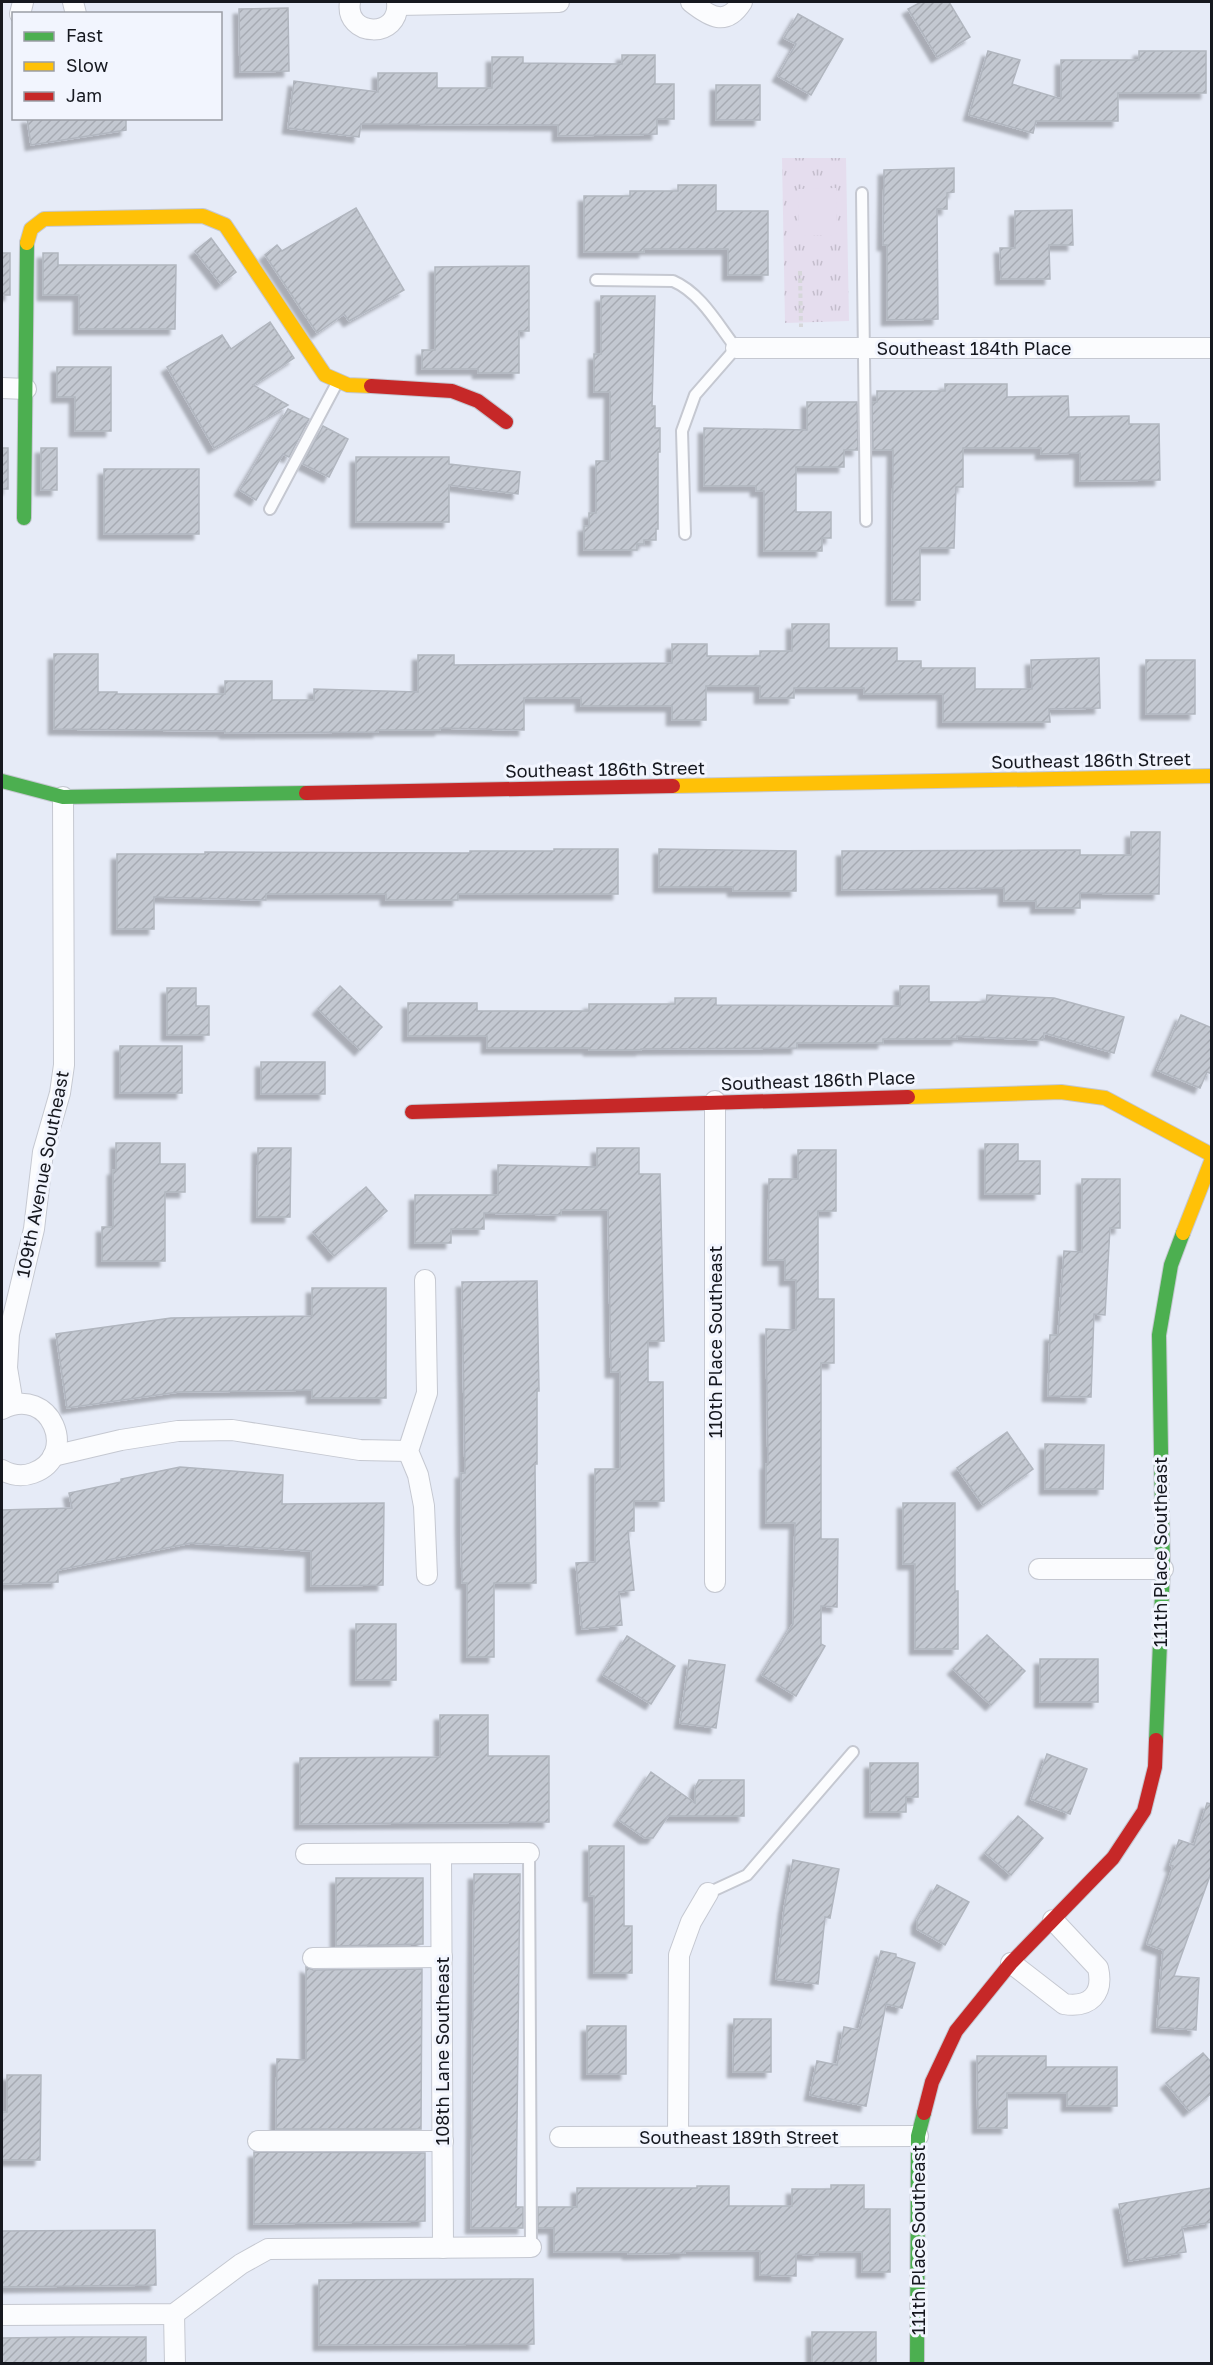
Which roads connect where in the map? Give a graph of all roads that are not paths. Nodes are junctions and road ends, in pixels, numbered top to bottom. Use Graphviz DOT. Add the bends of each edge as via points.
graph roads {
  1 [pos="350,2"];
  2 [pos="559,2"];
  3 [pos="691,2"];
  4 [pos="741,2"];
  5 [pos="397,3"];
  6 [pos="862,193"];
  7 [pos="596,280"];
  8 [pos="736,348"];
  9 [pos="863,348"];
  10 [pos="1212,348"];
  11 [pos="338,380"];
  12 [pos="2,388"];
  13 [pos="26,389"];
  14 [pos="506,422"];
  15 [pos="270,509"];
  16 [pos="24,518"];
  17 [pos="866,521"];
  18 [pos="685,534"];
  19 [pos="1212,776"];
  20 [pos="2,781"];
  21 [pos="63,797"];
  22 [pos="715,1101"];
  23 [pos="412,1112"];
  24 [pos="1212,1157"];
  25 [pos="425,1280"];
  26 [pos="7,1406"];
  27 [pos="408,1451"];
  28 [pos="53,1456"];
  29 [pos="2,1470"];
  30 [pos="1039,1569"];
  31 [pos="1163,1569"];
  32 [pos="427,1575"];
  33 [pos="715,1582"];
  34 [pos="853,1752"];
  35 [pos="306,1854"];
  36 [pos="441,1854"];
  37 [pos="529,1854"];
  38 [pos="708,1893"];
  39 [pos="1053,1920"];
  40 [pos="313,1958"];
  41 [pos="442,1958"];
  42 [pos="1011,1963"];
  43 [pos="918,2136"];
  44 [pos="560,2137"];
  45 [pos="678,2137"];
  46 [pos="258,2141"];
  47 [pos="443,2141"];
  48 [pos="531,2247"];
  49 [pos="443,2248"];
  50 [pos="174,2314"];
  51 [pos="2,2315"];
  52 [pos="175,2364"];
  53 [pos="917,2364"];
  1 -- 5 [label="street" via="356,23 374,30 391,22"];
  2 -- 5 [label="street"];
  3 -- 4 [label="street" via="721,18"];
  6 -- 9 [label="lane"];
  7 -- 8 [label="lane" via="673,281 684,285"];
  8 -- 9 [label="street, Southeast 184th Place"];
  8 -- 18 [label="lane" via="695,395 682,431"];
  9 -- 10 [label="street, Southeast 184th Place"];
  9 -- 17 [label="lane"];
  11 -- 13 [label="street" via="325,375 225,225 203,216 44,219 31,229 27,238"];
  11 -- 14 [label="street" via="348,385 452,390 478,401"];
  11 -- 15 [label="lane"];
  12 -- 13 [label="street"];
  13 -- 16 [label="street"];
  19 -- 21 [label="street, Southeast 186th Street"];
  20 -- 21 [label="street, Southeast 186th Street"];
  21 -- 26 [label="street, 109th Avenue Southeast" via="64,1065 43,1152 34,1229 9,1334"];
  22 -- 23 [label="street, Southeast 186th Place"];
  22 -- 24 [label="street, Southeast 186th Place" via="1061,1092 1106,1098"];
  22 -- 33 [label="street, 110th Place Southeast"];
  24 -- 31 [label="street, 111th Place Southeast" via="1171,1265 1159,1335"];
  25 -- 27 [label="street" via="427,1393"];
  26 -- 28 [label="street" via="25,1403 46,1413 56,1433"];
  27 -- 28 [label="street" via="360,1450 232,1430 178,1431"];
  27 -- 32 [label="street" via="424,1506"];
  28 -- 29 [label="street" via="46,1465 27,1475"];
  30 -- 31 [label="street"];
  31 -- 39 [label="street, 111th Place Southeast" via="1155,1767 1144,1810 1113,1858"];
  34 -- 38 [label="lane" via="747,1875"];
  35 -- 36 [label="street"];
  36 -- 37 [label="street"];
  36 -- 41 [label="street, 108th Lane Southeast"];
  37 -- 48 [label="lane"];
  38 -- 45 [label="street" via="691,1922 679,1955"];
  39 -- 42 [label="street, 111th Place Southeast"];
  39 -- 42 [label="street" via="1098,1968 1099,1989 1093,1998 1085,2004 1064,2004"];
  40 -- 41 [label="street"];
  41 -- 47 [label="street, 108th Lane Southeast"];
  42 -- 43 [label="street, 111th Place Southeast" via="956,2031 932,2082"];
  43 -- 45 [label="street, Southeast 189th Street"];
  43 -- 53 [label="street, 111th Place Southeast"];
  44 -- 45 [label="street, Southeast 189th Street"];
  46 -- 47 [label="street"];
  47 -- 49 [label="street, 108th Lane Southeast"];
  48 -- 49 [label="street"];
  49 -- 50 [label="street" via="268,2249 241,2264"];
  50 -- 51 [label="street"];
  50 -- 52 [label="street"];
}
